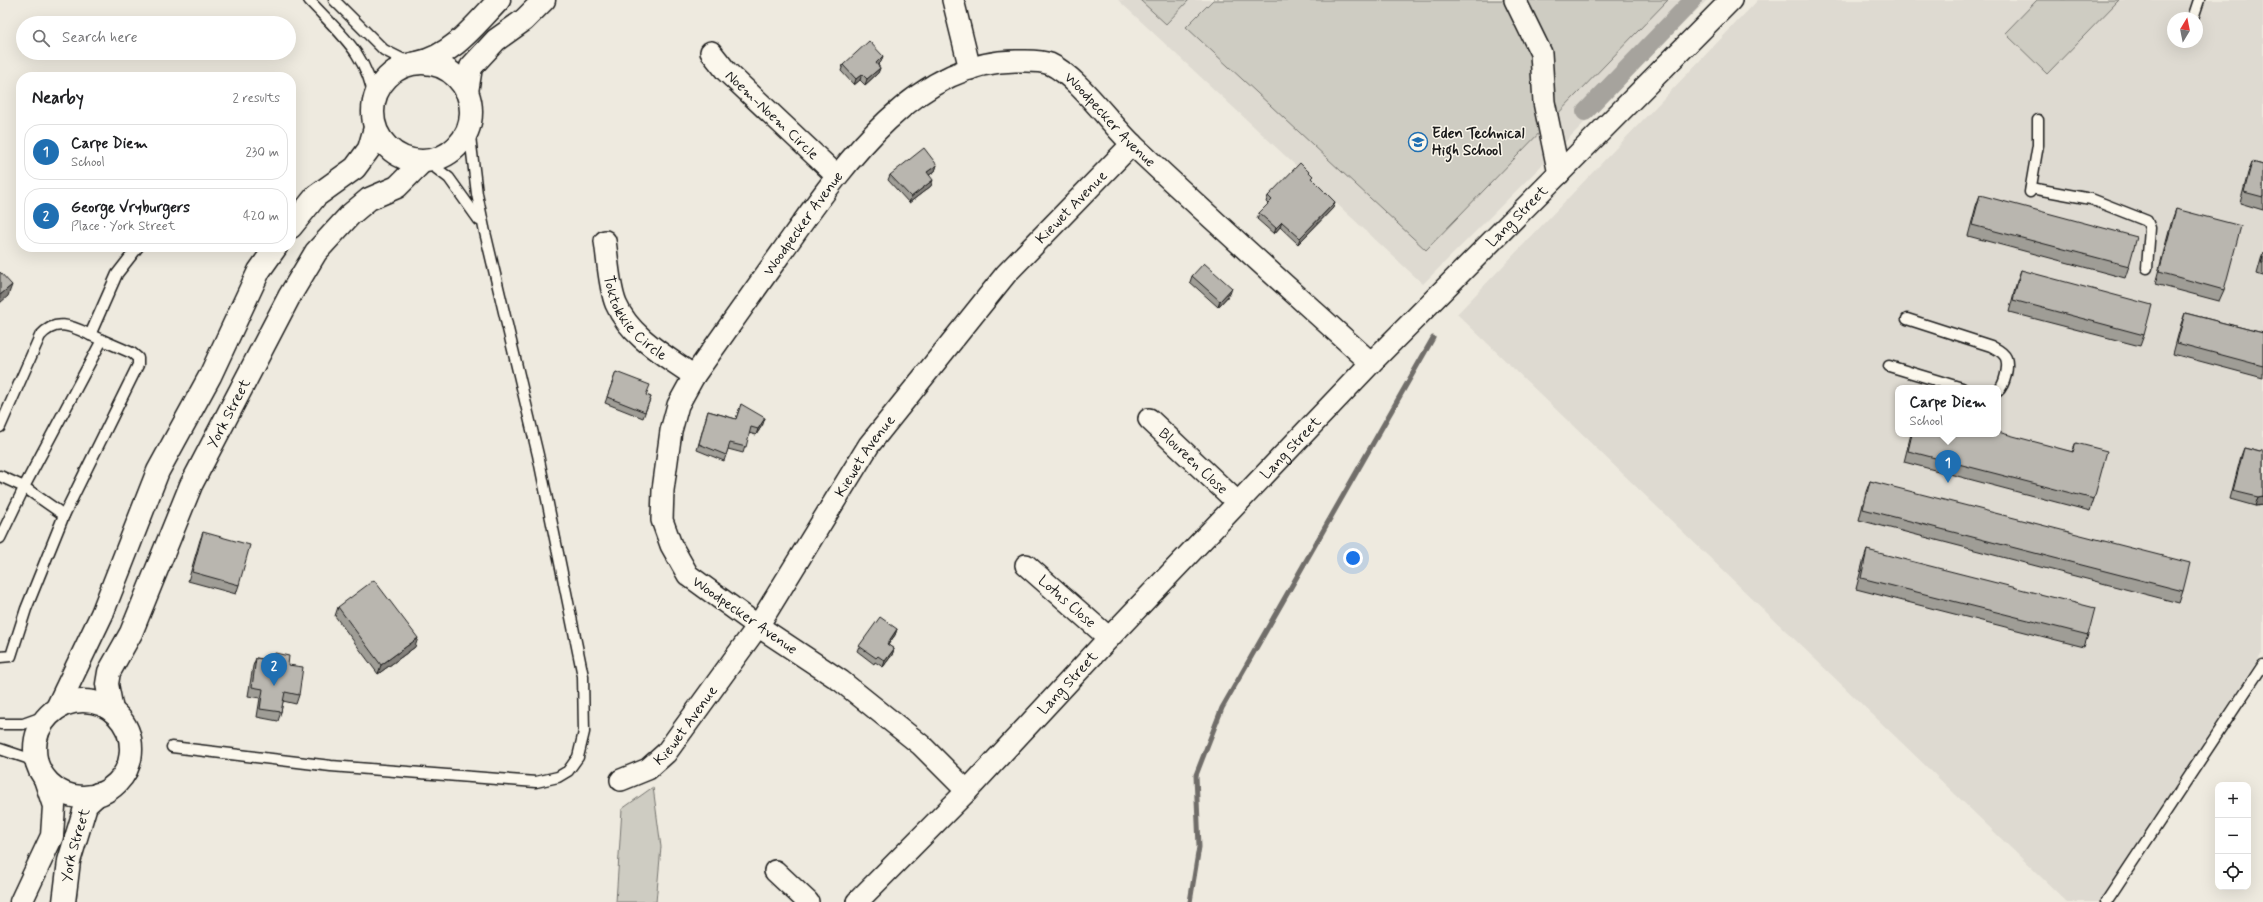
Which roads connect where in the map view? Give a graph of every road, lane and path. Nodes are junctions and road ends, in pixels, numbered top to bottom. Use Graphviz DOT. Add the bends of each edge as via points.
graph roads {
  1 [pos="309,0"];
  2 [pos="334,0"];
  3 [pos="340,0"];
  4 [pos="499,0"];
  5 [pos="544,0"];
  6 [pos="954,0"];
  7 [pos="1515,0"];
  8 [pos="1731,0"];
  9 [pos="2199,0"];
  10 [pos="2195,12"];
  11 [pos="349,15"];
  12 [pos="711,52"];
  13 [pos="414,64"];
  14 [pos="970,68"];
  15 [pos="467,92"];
  16 [pos="374,100"];
  17 [pos="2038,120"];
  18 [pos="375,128"];
  19 [pos="469,128"];
  20 [pos="1132,144"];
  21 [pos="425,162"];
  22 [pos="1558,174"];
  23 [pos="836,175"];
  24 [pos="296,221"];
  25 [pos="484,228"];
  26 [pos="605,241"];
  27 [pos="134,252"];
  28 [pos="273,252"];
  29 [pos="2147,268"];
  30 [pos="1907,319"];
  31 [pos="90,335"];
  32 [pos="102,340"];
  33 [pos="1371,363"];
  34 [pos="1889,366"];
  35 [pos="694,376"];
  36 [pos="1952,385"];
  37 [pos="2001,386"];
  38 [pos="1149,419"];
  39 [pos="0,427"];
  40 [pos="0,476"];
  41 [pos="24,488"];
  42 [pos="1237,502"];
  43 [pos="64,515"];
  44 [pos="0,538"];
  45 [pos="1026,565"];
  46 [pos="758,626"];
  47 [pos="1109,638"];
  48 [pos="0,657"];
  49 [pos="2263,665"];
  50 [pos="112,710"];
  51 [pos="52,712"];
  52 [pos="0,724"];
  53 [pos="172,747"];
  54 [pos="0,749"];
  55 [pos="42,774"];
  56 [pos="621,780"];
  57 [pos="968,791"];
  58 [pos="98,794"];
  59 [pos="774,871"];
  60 [pos="21,902"];
  61 [pos="64,902"];
  62 [pos="808,902"];
  63 [pos="857,902"];
  64 [pos="2106,902"];
  1 -- 16 [label="lane" via="360,56 372,84"];
  2 -- 11 [label="lane"];
  3 -- 11 [label="lane"];
  4 -- 13 [label="main road" via="454,46 434,60"];
  5 -- 15 [label="main road, York Street" via="524,20 496,40 471,67"];
  6 -- 14 [label="street"];
  7 -- 22 [label="street" via="1541,53 1544,102"];
  8 -- 22 [label="street, Lang Street"];
  9 -- 10 [label="lane"];
  11 -- 13 [label="lane" via="384,50"];
  12 -- 23 [label="street, Noem-Noem Circle" via="726,71"];
  13 -- 15 [label="main road, York Street" via="431,64 446,69 462,83"];
  13 -- 16 [label="main road" via="402,67 384,80"];
  14 -- 20 [label="street, Woodpecker Avenue" via="995,61 1049,64 1068,77"];
  14 -- 23 [label="street, Woodpecker Avenue" via="936,84 912,100 877,130"];
  15 -- 19 [label="main road, York Street" via="472,116"];
  16 -- 18 [label="main road"];
  17 -- 29 [label="lane" via="2038,145 2030,190 2091,199 2147,221 2150,228"];
  18 -- 21 [label="main road" via="385,146 393,153 412,161"];
  18 -- 24 [label="main road" via="369,149 356,168 316,196"];
  19 -- 21 [label="main road, York Street" via="453,151"];
  19 -- 25 [label="lane"];
  20 -- 33 [label="street, Woodpecker Avenue"];
  20 -- 46 [label="street, Kiewet Avenue" via="1006,274 869,445"];
  21 -- 25 [label="lane" via="450,178"];
  21 -- 50 [label="main road, York Street" via="397,187 369,199 350,215 316,252 289,298 191,485 131,633 109,672 107,684"];
  22 -- 33 [label="street, Lang Street"];
  23 -- 35 [label="street, Woodpecker Avenue"];
  25 -- 53 [label="lane" via="538,455 583,676 584,732 578,757 568,771 558,777 536,782 331,766"];
  26 -- 35 [label="street, Toktokkie Circle" via="616,303 624,319 635,332"];
  27 -- 31 [label="lane" via="117,274"];
  28 -- 51 [label="main road, York Street" via="259,272 210,376 158,471 102,614"];
  30 -- 37 [label="lane" via="2001,351 2006,357"];
  31 -- 32 [label="lane"];
  31 -- 39 [label="lane" via="68,325 47,328 40,336"];
  32 -- 41 [label="lane"];
  32 -- 43 [label="lane" via="132,353 138,358 138,365"];
  33 -- 42 [label="street, Lang Street"];
  34 -- 36 [label="lane"];
  35 -- 46 [label="street, Woodpecker Avenue" via="678,406 671,431 666,457 662,520 671,545 688,575"];
  38 -- 42 [label="street, Bloureen Close"];
  40 -- 41 [label="lane"];
  41 -- 43 [label="lane"];
  41 -- 44 [label="lane"];
  42 -- 47 [label="street, Lang Street"];
  43 -- 48 [label="lane" via="26,609 11,656"];
  45 -- 47 [label="street, Lotus Close"];
  46 -- 56 [label="street, Kiewet Avenue" via="666,753 648,770"];
  46 -- 57 [label="street, Woodpecker Avenue" via="848,686 921,745"];
  47 -- 57 [label="street, Lang Street"];
  49 -- 64 [label="lane"];
  50 -- 51 [label="main road, York Street" via="102,704 79,701"];
  50 -- 58 [label="main road, York Street" via="127,728 131,751 125,773 118,782"];
  51 -- 52 [label="lane" via="23,724"];
  51 -- 55 [label="main road, York Street" via="36,735 34,747"];
  54 -- 55 [label="lane" via="27,758"];
  55 -- 58 [label="main road, York Street" via="54,787 75,796"];
  55 -- 60 [label="main road, York Street" via="54,806 52,836"];
  57 -- 63 [label="street, Lang Street"];
  58 -- 61 [label="main road, York Street" via="86,805 69,861"];
  59 -- 62 [label="street"];
}
